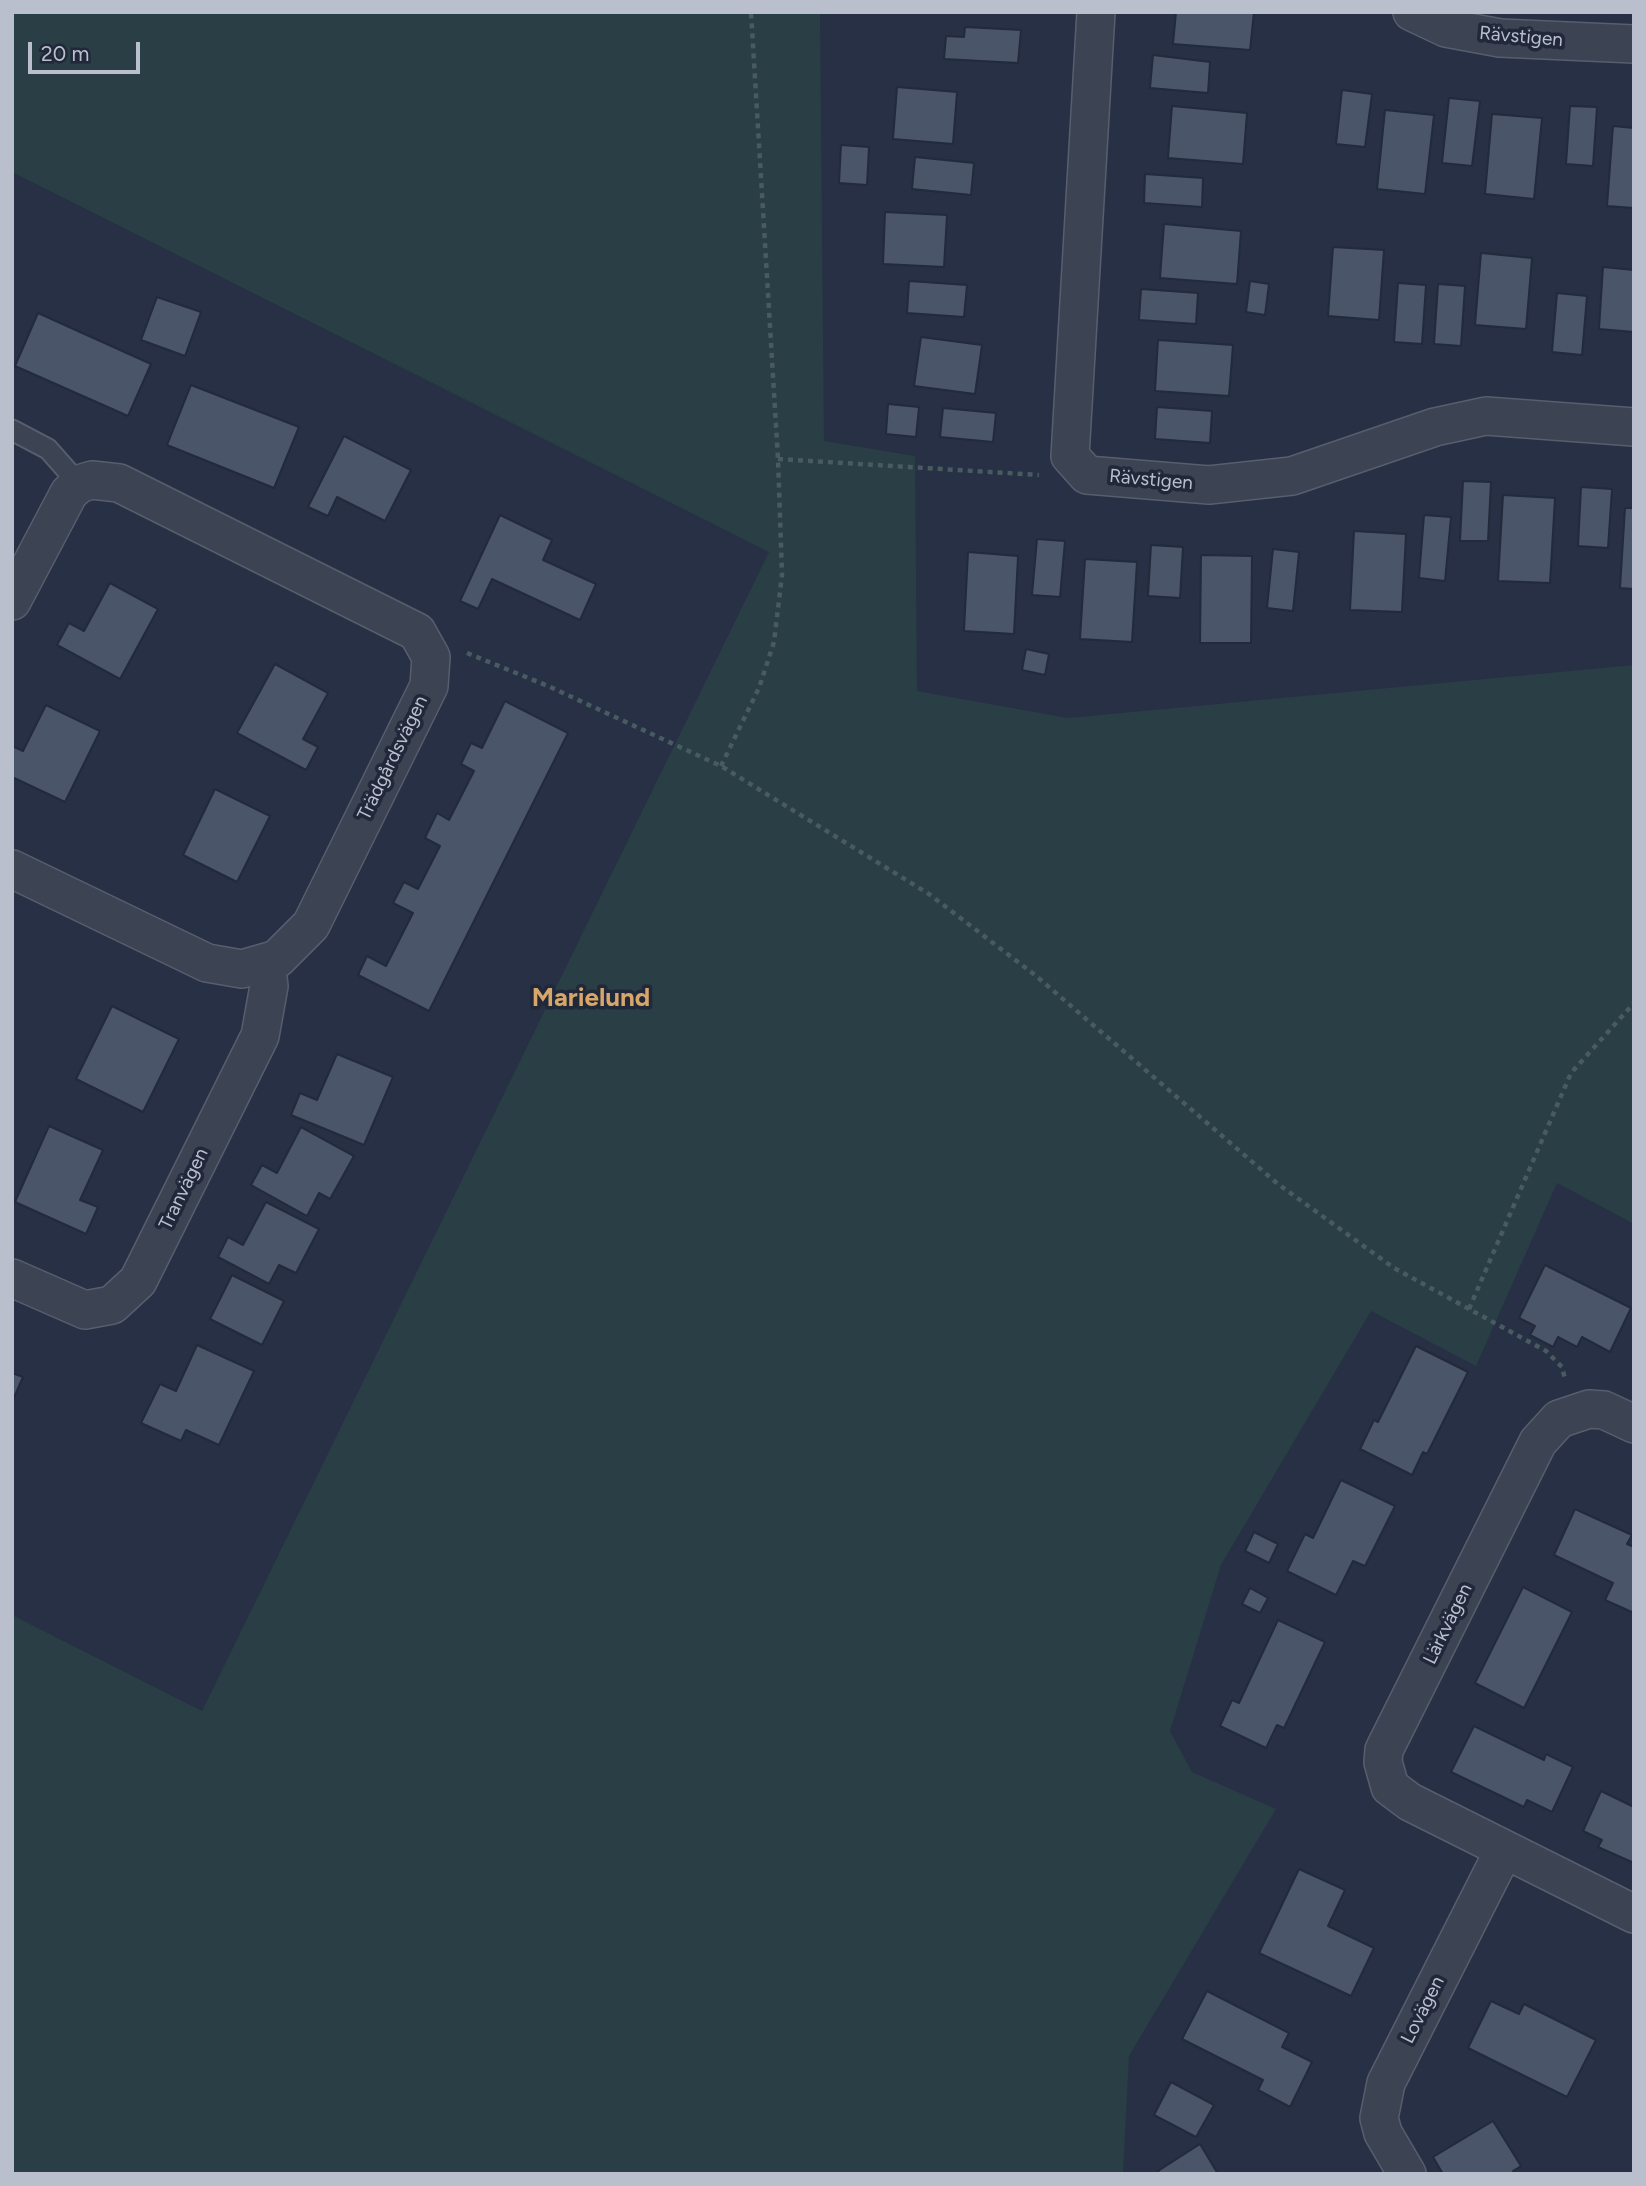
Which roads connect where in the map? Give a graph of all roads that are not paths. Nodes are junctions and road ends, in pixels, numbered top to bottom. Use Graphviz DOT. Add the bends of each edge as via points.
graph roads {
  1 [pos="1096,12"];
  2 [pos="1412,12"];
  3 [pos="1634,44"];
  4 [pos="1634,427"];
  5 [pos="12,430"];
  6 [pos="79,484"];
  7 [pos="12,601"];
  8 [pos="12,869"];
  9 [pos="266,962"];
  10 [pos="12,1278"];
  11 [pos="1634,1424"];
  12 [pos="1506,1851"];
  13 [pos="1634,1914"];
  14 [pos="1406,2174"];
  1 -- 4 [label="street, Rävstigen" via="1070,456 1087,475 1209,485 1292,476 1435,427 1486,416"];
  2 -- 3 [label="street, Rävstigen" via="1446,28 1500,38"];
  5 -- 6 [label="lane" via="48,449"];
  6 -- 7 [label="street" via="61,504"];
  6 -- 9 [label="street, Trädgårdsvägen" via="92,480 119,484 417,632 431,657 429,686 311,925 277,959"];
  8 -- 9 [label="street, Trädgårdsvägen" via="207,963 243,969"];
  9 -- 10 [label="street, Tranvägen" via="269,986 260,1036 138,1281 112,1305 85,1310"];
  11 -- 12 [label="street, Lärkvägen" via="1604,1410 1589,1409 1559,1419 1538,1442 1384,1750 1390,1787"];
  12 -- 13 [label="street"];
  12 -- 14 [label="street, Lovägen" via="1386,2082 1379,2118 1382,2133"];
}
